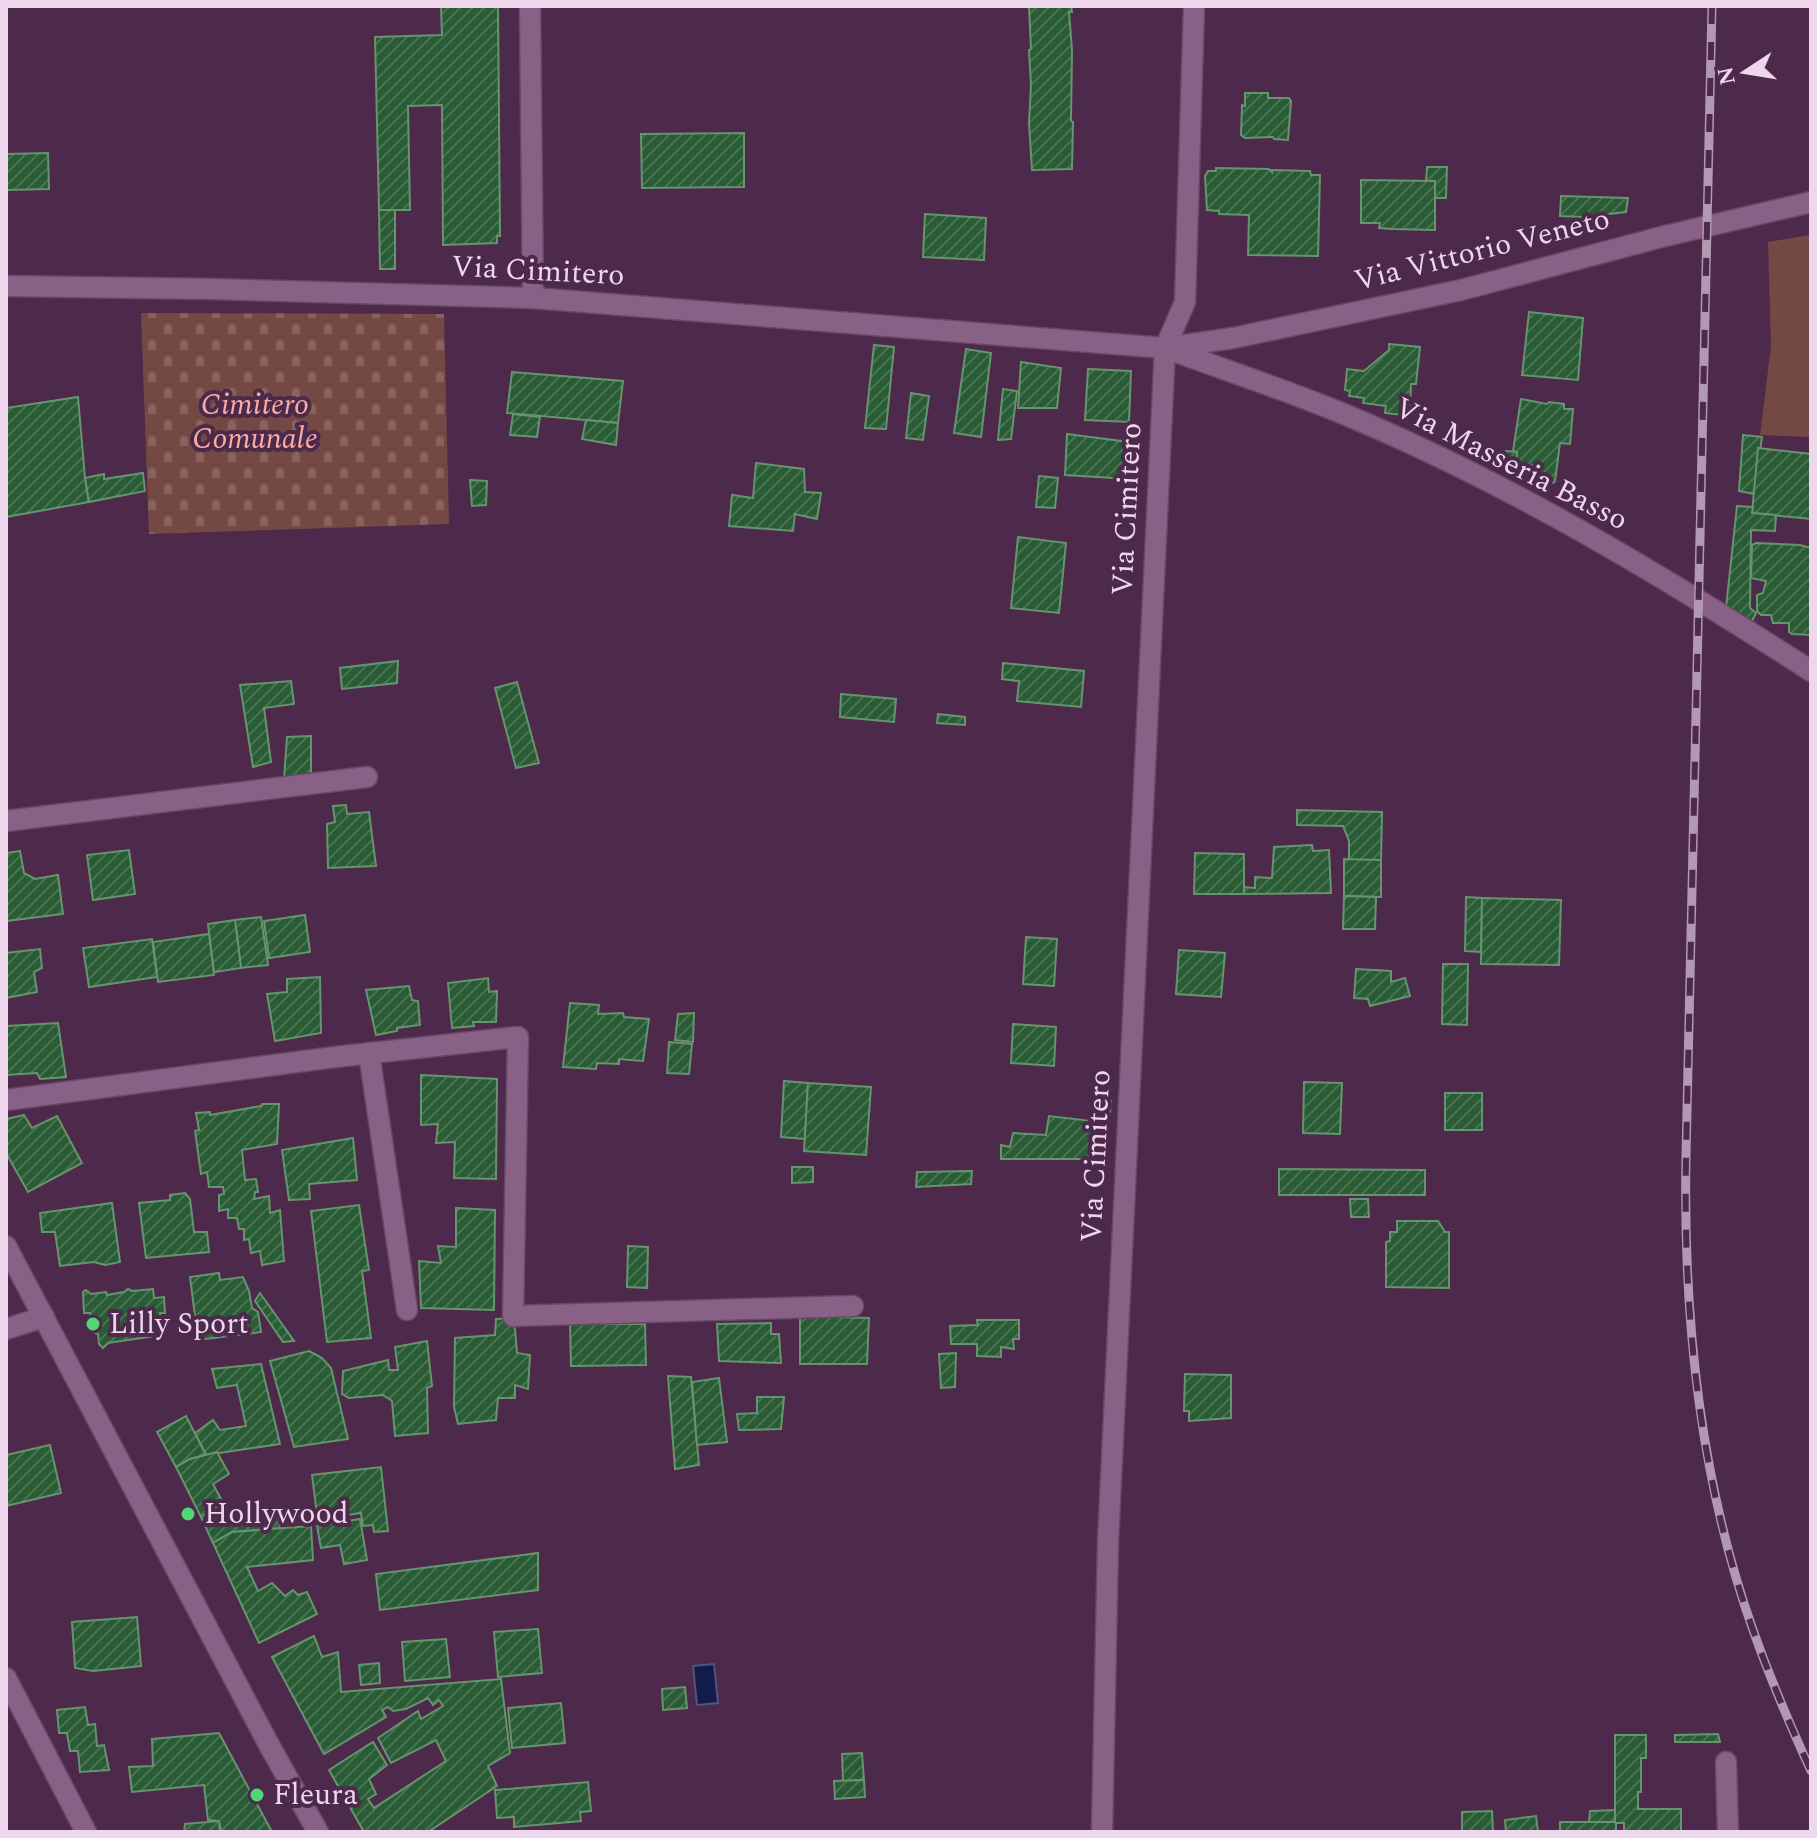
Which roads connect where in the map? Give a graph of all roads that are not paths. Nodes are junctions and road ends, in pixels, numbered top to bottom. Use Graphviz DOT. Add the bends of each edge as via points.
graph roads {
  1 [pos="530,6"];
  2 [pos="1194,6"];
  3 [pos="1811,202"];
  4 [pos="6,286"];
  5 [pos="533,298"];
  6 [pos="1165,348"];
  7 [pos="1811,671"];
  8 [pos="367,777"];
  9 [pos="6,821"];
  10 [pos="369,1053"];
  11 [pos="6,1100"];
  12 [pos="6,1246"];
  13 [pos="853,1306"];
  14 [pos="407,1310"];
  15 [pos="44,1317"];
  16 [pos="6,1329"];
  17 [pos="6,1678"];
  18 [pos="1726,1762"];
  19 [pos="86,1832"];
  20 [pos="318,1832"];
  21 [pos="1102,1832"];
  22 [pos="1728,1832"];
  1 -- 5 [label="street"];
  2 -- 6 [label="street" via="1185,302"];
  3 -- 6 [label="street, Via Vittorio Veneto" via="1461,290"];
  4 -- 5 [label="street, Via Cimitero"];
  5 -- 6 [label="street, Via Cimitero"];
  6 -- 7 [label="street, Via Masseria Basso" via="1340,412 1512,493 1681,587"];
  6 -- 21 [label="street, Via Cimitero" via="1108,1527"];
  8 -- 9 [label="street"];
  10 -- 11 [label="street"];
  10 -- 13 [label="street" via="518,1037 513,1316"];
  10 -- 14 [label="street"];
  12 -- 15 [label="street"];
  15 -- 16 [label="street"];
  15 -- 20 [label="street"];
  17 -- 19 [label="street"];
  18 -- 22 [label="street"];
}
